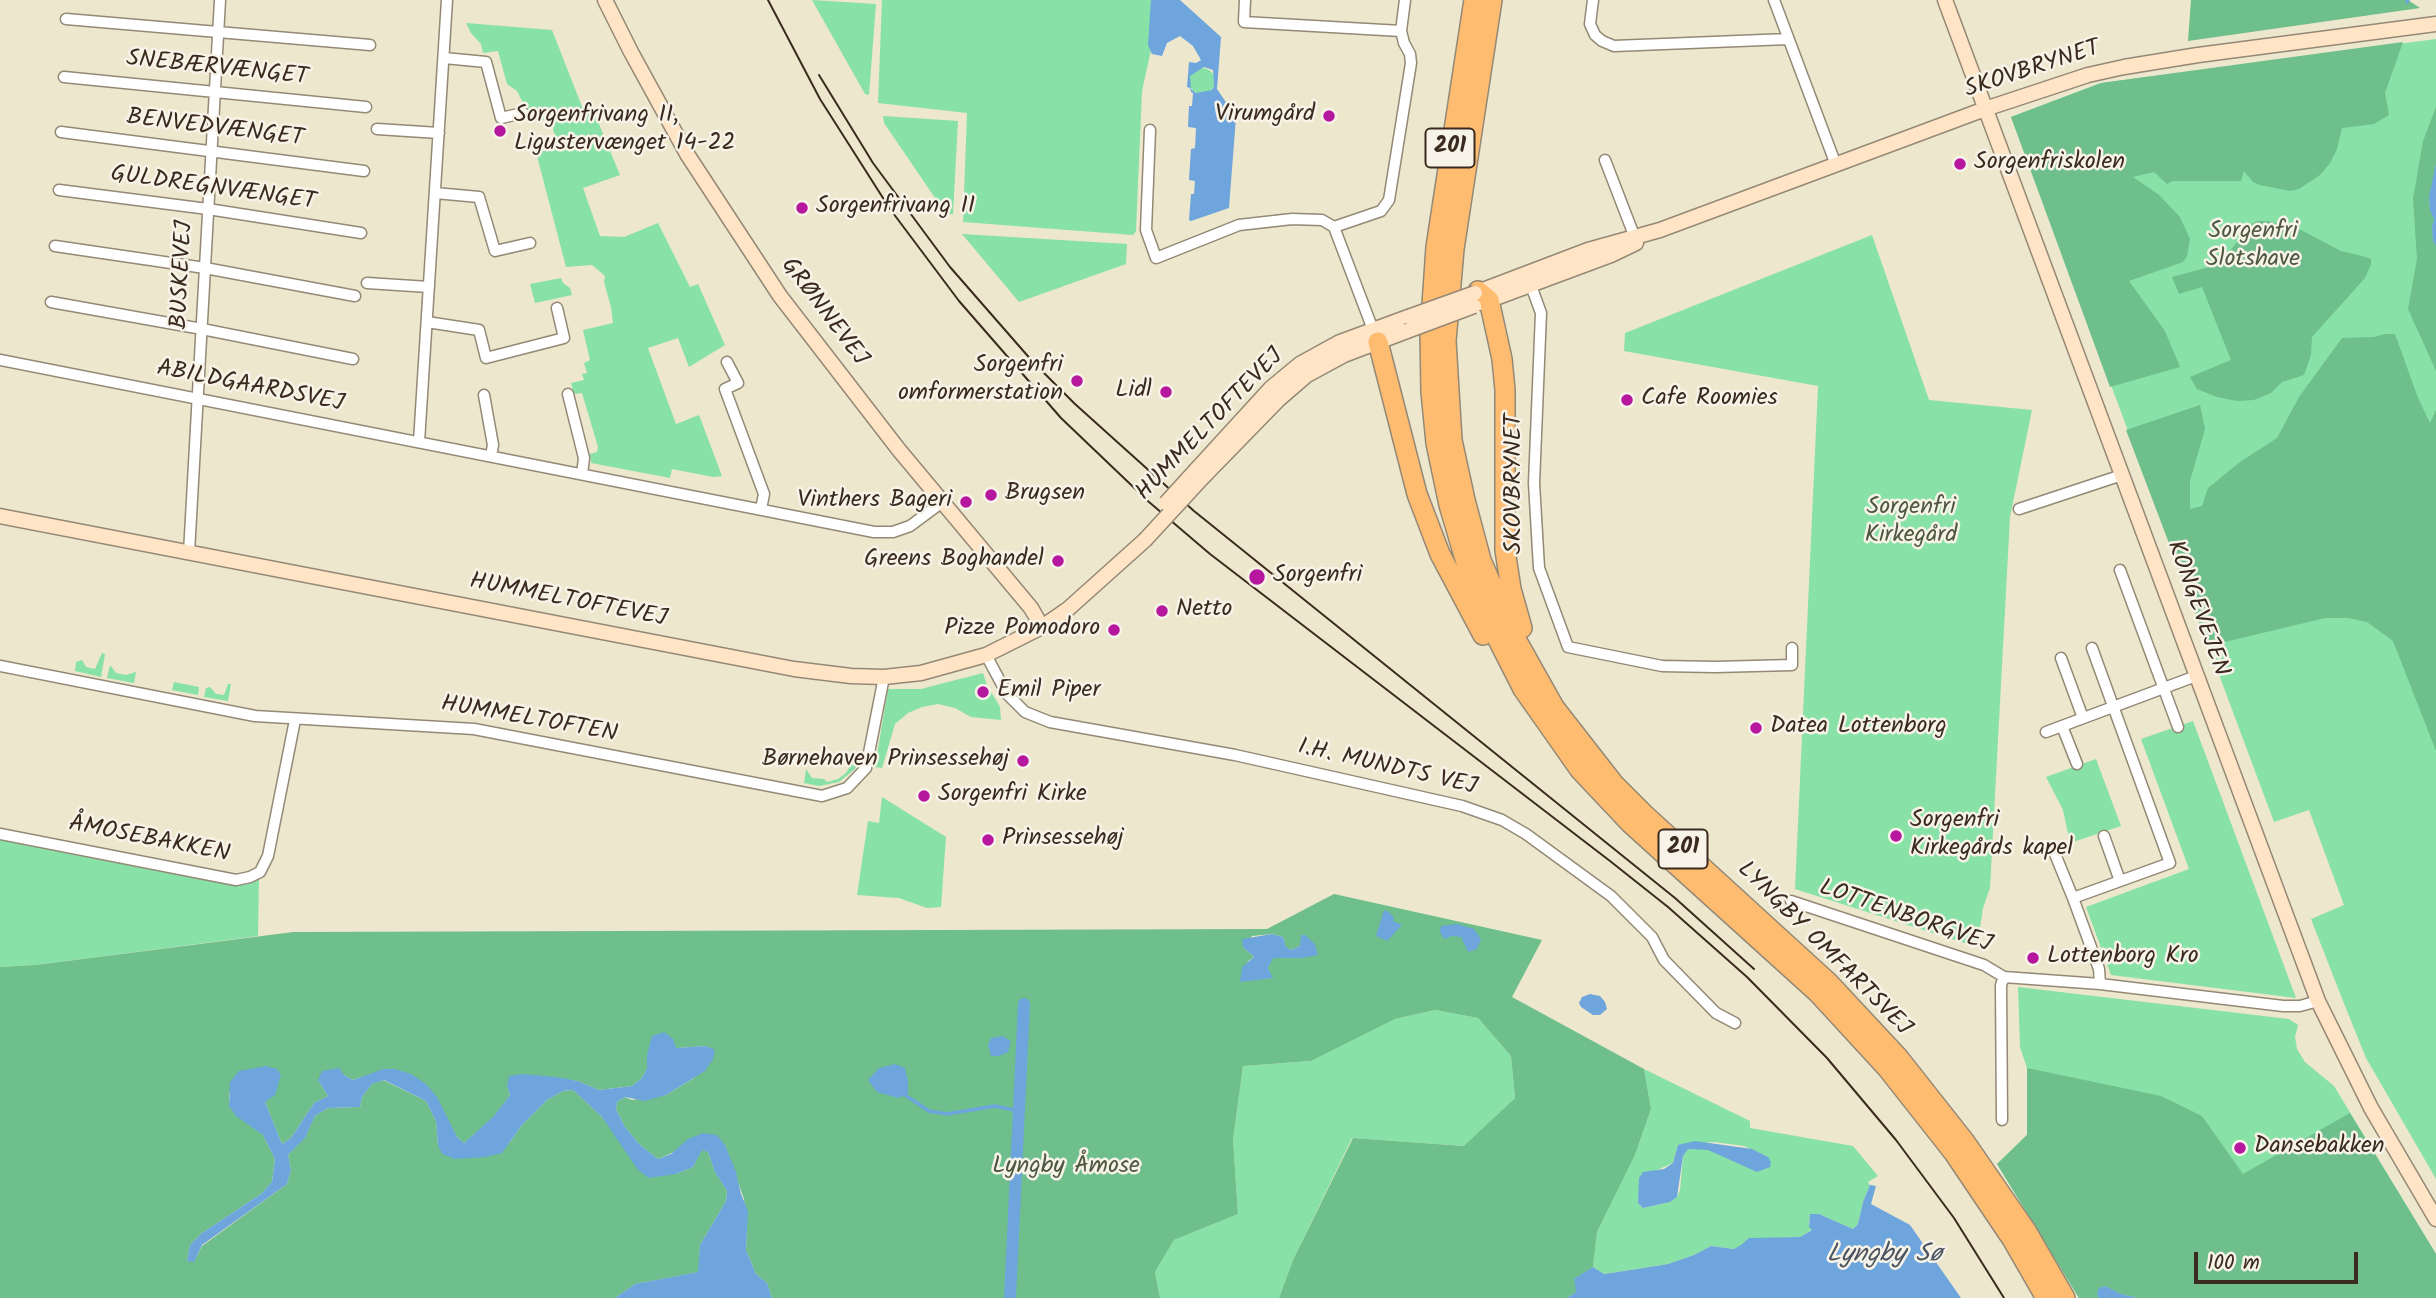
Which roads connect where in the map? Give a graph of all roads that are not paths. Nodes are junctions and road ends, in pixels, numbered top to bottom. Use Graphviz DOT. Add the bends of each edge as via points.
graph roads {
  1 [pos="220,0"];
  2 [pos="447,0"];
  3 [pos="605,0"];
  4 [pos="1245,0"];
  5 [pos="1405,0"];
  6 [pos="1474,0"];
  7 [pos="1492,0"];
  8 [pos="1592,0"];
  9 [pos="1774,0"];
  10 [pos="1945,0"];
  11 [pos="66,19"];
  12 [pos="2436,24"];
  13 [pos="218,31"];
  14 [pos="1401,32"];
  15 [pos="1788,39"];
  16 [pos="370,45"];
  17 [pos="444,58"];
  18 [pos="64,76"];
  19 [pos="215,90"];
  20 [pos="366,107"];
  21 [pos="1985,109"];
  22 [pos="523,113"];
  23 [pos="376,129"];
  24 [pos="1150,130"];
  25 [pos="61,132"];
  26 [pos="439,133"];
  27 [pos="212,150"];
  28 [pos="1605,160"];
  29 [pos="1836,165"];
  30 [pos="364,171"];
  31 [pos="59,190"];
  32 [pos="435,193"];
  33 [pos="208,209"];
  34 [pos="1334,227"];
  35 [pos="361,233"];
  36 [pos="1635,240"];
  37 [pos="530,243"];
  38 [pos="55,246"];
  39 [pos="205,268"];
  40 [pos="1529,279"];
  41 [pos="367,283"];
  42 [pos="429,287"];
  43 [pos="355,296"];
  44 [pos="1479,298"];
  45 [pos="51,302"];
  46 [pos="557,308"];
  47 [pos="427,322"];
  48 [pos="1408,324"];
  49 [pos="202,329"];
  50 [pos="1376,335"];
  51 [pos="353,359"];
  52 [pos="0,360"];
  53 [pos="727,362"];
  54 [pos="568,394"];
  55 [pos="484,395"];
  56 [pos="198,398"];
  57 [pos="419,442"];
  58 [pos="491,456"];
  59 [pos="582,474"];
  60 [pos="2122,475"];
  61 [pos="941,503"];
  62 [pos="761,509"];
  63 [pos="2019,509"];
  64 [pos="0,516"];
  65 [pos="189,553"];
  66 [pos="2120,570"];
  67 [pos="1042,627"];
  68 [pos="1792,648"];
  69 [pos="2092,648"];
  70 [pos="986,655"];
  71 [pos="2060,657"];
  72 [pos="0,666"];
  73 [pos="2196,676"];
  74 [pos="884,677"];
  75 [pos="1523,689"];
  76 [pos="2164,689"];
  77 [pos="1554,707"];
  78 [pos="2113,707"];
  79 [pos="2083,718"];
  80 [pos="295,720"];
  81 [pos="2063,726"];
  82 [pos="2178,727"];
  83 [pos="2046,732"];
  84 [pos="2077,764"];
  85 [pos="0,834"];
  86 [pos="2104,835"];
  87 [pos="2055,854"];
  88 [pos="2120,881"];
  89 [pos="2073,898"];
  90 [pos="1791,901"];
  91 [pos="2004,976"];
  92 [pos="2100,984"];
  93 [pos="2318,1000"];
  94 [pos="1735,1023"];
  95 [pos="2002,1120"];
  96 [pos="2436,1219"];
  97 [pos="2046,1298"];
  98 [pos="2065,1298"];
  1 -- 13 [label="street, BUSKEVEJ"];
  2 -- 17 [label="street"];
  3 -- 61 [label="street, GRØNNEVEJ" via="684,148 737,233 815,343"];
  4 -- 14 [label="street" via="1244,22"];
  5 -- 14 [label="street"];
  6 -- 75 [label="highway, LYNGBY OMFARTSVEJ / 201" via="1436,247 1431,392 1436,443 1467,566"];
  7 -- 77 [label="highway, LYNGBY OMFARTSVEJ / 201" via="1449,291 1446,341 1452,440 1481,560 1513,634"];
  8 -- 15 [label="street" via="1590,24 1595,35 1614,46"];
  9 -- 15 [label="street"];
  10 -- 21 [label="street, KONGEVEJEN"];
  11 -- 13 [label="street"];
  12 -- 21 [label="street, SKOVBRYNET" via="2124,66"];
  13 -- 16 [label="street"];
  13 -- 19 [label="street, BUSKEVEJ"];
  14 -- 34 [label="street" via="1411,63 1389,200 1381,211"];
  15 -- 29 [label="street"];
  17 -- 22 [label="street" via="486,62 501,118"];
  17 -- 26 [label="street"];
  18 -- 19 [label="street, SNEBÆRVÆNGET"];
  19 -- 20 [label="street, SNEBÆRVÆNGET"];
  19 -- 27 [label="street, BUSKEVEJ"];
  21 -- 29 [label="street, SKOVBRYNET"];
  21 -- 60 [label="street, KONGEVEJEN"];
  23 -- 26 [label="street"];
  24 -- 34 [label="street" via="1146,230 1156,258 1240,225 1292,219 1322,220"];
  25 -- 27 [label="street, BENVEDVÆNGET"];
  26 -- 32 [label="street"];
  27 -- 30 [label="street, BENVEDVÆNGET"];
  27 -- 33 [label="street, BUSKEVEJ"];
  28 -- 36 [label="street"];
  29 -- 36 [label="street, SKOVBRYNET"];
  31 -- 33 [label="street, GULDREGNVÆNGET"];
  32 -- 37 [label="street" via="479,197 495,251"];
  32 -- 42 [label="street"];
  33 -- 35 [label="street, GULDREGNVÆNGET"];
  33 -- 39 [label="street, BUSKEVEJ"];
  34 -- 50 [label="street"];
  36 -- 40 [label="street, SKOVBRYNET"];
  38 -- 39 [label="street"];
  39 -- 43 [label="street"];
  39 -- 49 [label="street, BUSKEVEJ"];
  40 -- 44 [label="street, SKOVBRYNET"];
  40 -- 68 [label="street, SKOVBRYNET" via="1542,325 1534,483 1539,568 1568,647 1662,666 1715,667 1792,665"];
  41 -- 42 [label="street"];
  42 -- 47 [label="street"];
  44 -- 48 [label="street, SKOVBRYNET, bridge"];
  44 -- 77 [label="highway" via="1497,327 1505,390 1503,513 1511,589"];
  45 -- 49 [label="street"];
  46 -- 47 [label="street" via="564,338 486,358 479,330"];
  47 -- 57 [label="street"];
  48 -- 50 [label="street, HUMMELTOFTEVEJ"];
  49 -- 51 [label="street"];
  49 -- 56 [label="street, BUSKEVEJ"];
  50 -- 67 [label="street, HUMMELTOFTEVEJ, bridge" via="1297,382 1200,474 1105,577"];
  50 -- 75 [label="highway" via="1417,494 1440,554 1488,645"];
  52 -- 56 [label="street, ABILDGAARDSVEJ"];
  53 -- 62 [label="street" via="738,383 725,389 764,494"];
  54 -- 59 [label="street" via="584,458"];
  55 -- 58 [label="street"];
  56 -- 57 [label="street, ABILDGAARDSVEJ"];
  56 -- 65 [label="street, BUSKEVEJ"];
  57 -- 58 [label="street, ABILDGAARDSVEJ"];
  58 -- 59 [label="street, ABILDGAARDSVEJ"];
  59 -- 62 [label="street, ABILDGAARDSVEJ"];
  60 -- 63 [label="street"];
  60 -- 73 [label="street, KONGEVEJEN"];
  61 -- 62 [label="street, ABILDGAARDSVEJ" via="910,526 893,532"];
  61 -- 67 [label="street, GRØNNEVEJ"];
  64 -- 65 [label="street, HUMMELTOFTEVEJ"];
  65 -- 74 [label="street, HUMMELTOFTEVEJ" via="794,668"];
  66 -- 76 [label="street"];
  67 -- 70 [label="street, HUMMELTOFTEVEJ"];
  69 -- 78 [label="street"];
  70 -- 74 [label="street, HUMMELTOFTEVEJ" via="934,670"];
  70 -- 94 [label="street, I.H. MUNDTS VEJ" via="1007,694 1025,712 1050,722 1235,755 1462,806 1502,820 1611,896 1652,937 1664,961 1716,1013"];
  71 -- 79 [label="street"];
  72 -- 80 [label="street, HUMMELTOFTEN" via="214,709"];
  73 -- 76 [label="street"];
  73 -- 93 [label="street, KONGEVEJEN"];
  74 -- 80 [label="street, HUMMELTOFTEN" via="866,768 848,788 827,795 474,729"];
  75 -- 97 [label="highway, LYNGBY OMFARTSVEJ / 201" via="1580,771 1630,823 1818,993 1887,1068 1954,1153"];
  76 -- 78 [label="street"];
  76 -- 82 [label="street"];
  77 -- 98 [label="highway, LYNGBY OMFARTSVEJ / 201" via="1621,791 1818,973 1898,1057 2028,1232"];
  78 -- 79 [label="street"];
  78 -- 88 [label="street" via="2170,863"];
  79 -- 81 [label="street"];
  80 -- 85 [label="street, ÅMOSEBAKKEN" via="268,856 260,872 250,877 236,880"];
  81 -- 83 [label="street"];
  81 -- 84 [label="street"];
  86 -- 88 [label="street"];
  87 -- 89 [label="street"];
  88 -- 89 [label="street"];
  89 -- 92 [label="street" via="2099,969"];
  90 -- 91 [label="street, LOTTENBORGVEJ" via="1984,965"];
  91 -- 92 [label="street, LOTTENBORGVEJ"];
  91 -- 95 [label="street, LOTTENBORGVEJ"];
  92 -- 93 [label="street, LOTTENBORGVEJ" via="2283,1006"];
  93 -- 96 [label="street, KONGEVEJEN" via="2371,1108"];
}
